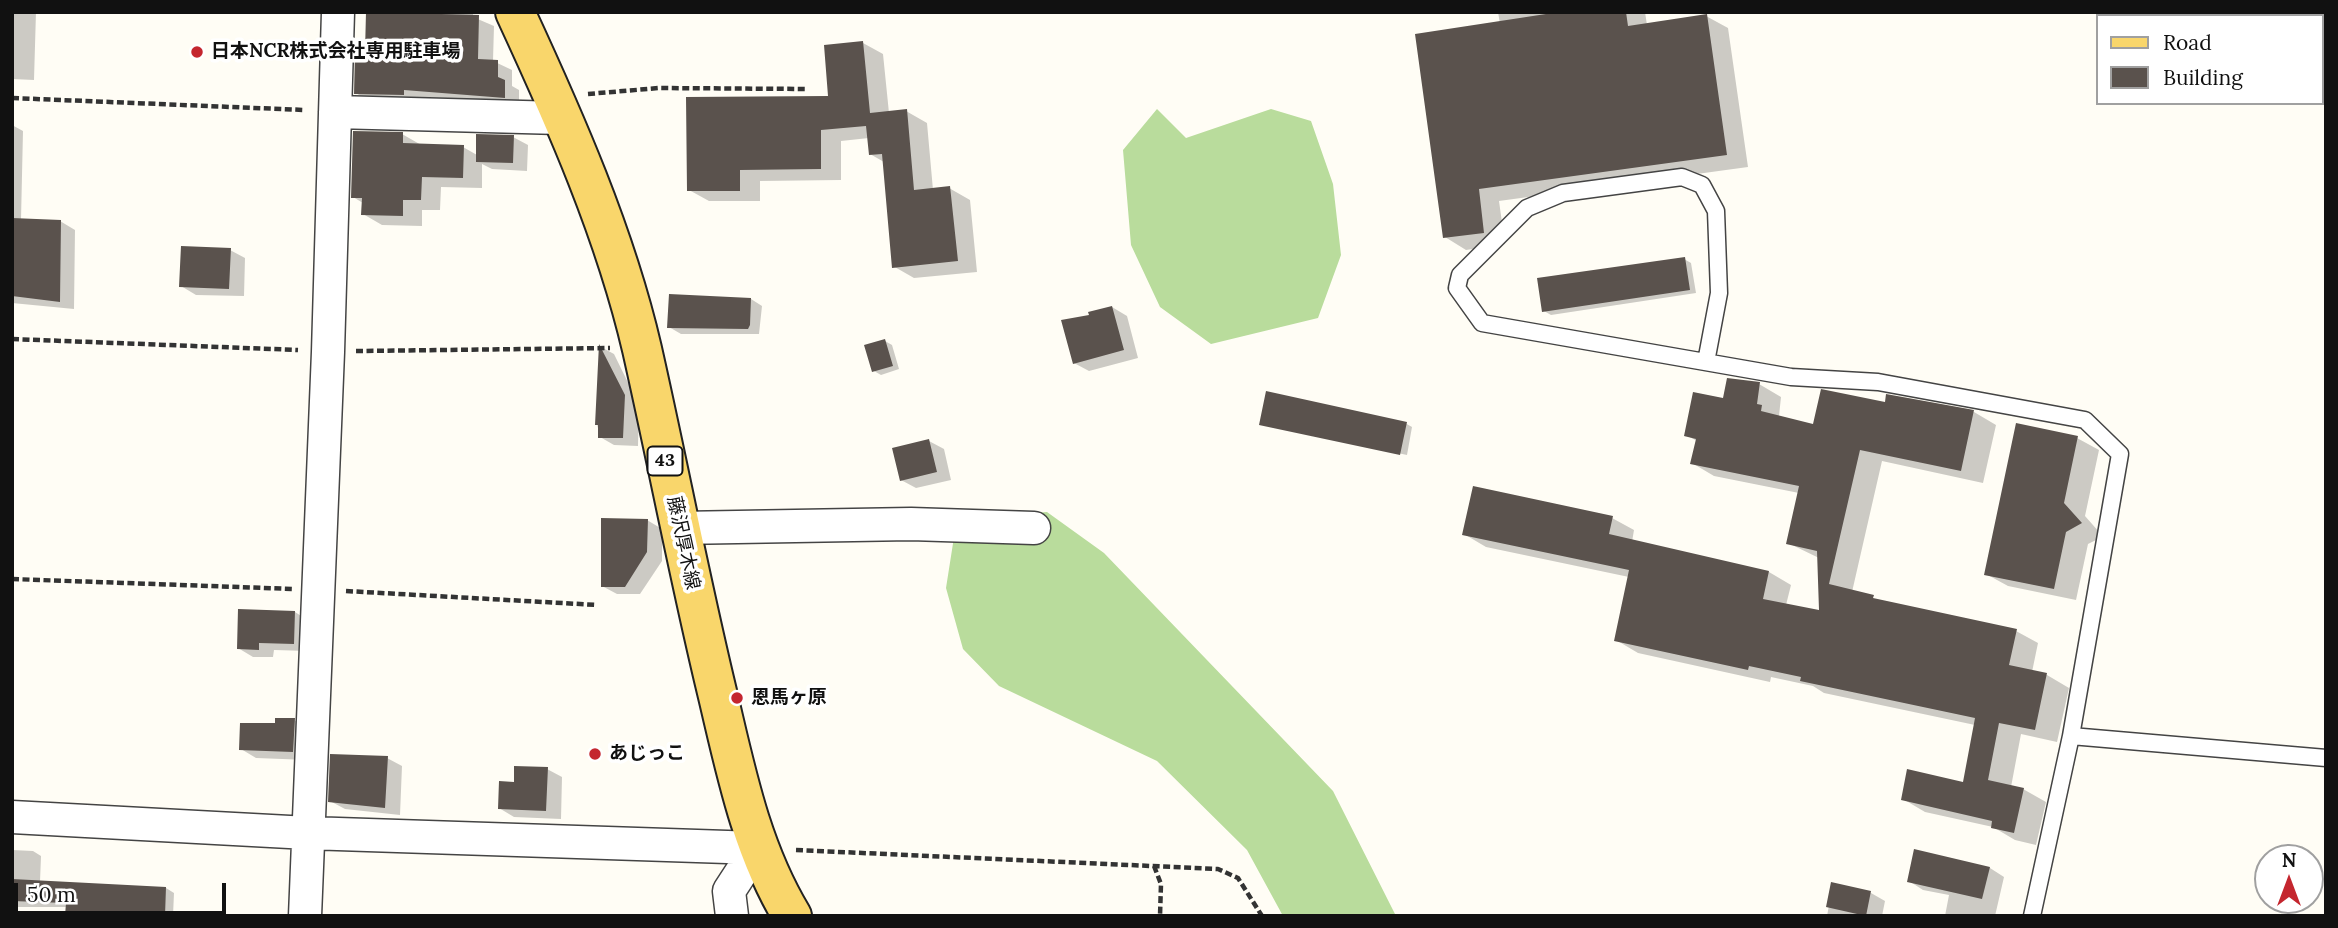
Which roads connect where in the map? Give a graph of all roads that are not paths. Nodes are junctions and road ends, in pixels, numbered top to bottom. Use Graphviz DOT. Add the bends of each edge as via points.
graph roads {
  1 [pos="338,12"];
  2 [pos="515,12"];
  3 [pos="556,109"];
  4 [pos="335,112"];
  5 [pos="1706,362"];
  6 [pos="679,528"];
  7 [pos="1034,528"];
  8 [pos="2071,736"];
  9 [pos="2326,758"];
  10 [pos="12,817"];
  11 [pos="308,833"];
  12 [pos="757,848"];
  13 [pos="304,916"];
  14 [pos="732,916"];
  15 [pos="792,916"];
  16 [pos="2032,916"];
  1 -- 4 [label="street"];
  2 -- 3 [label="main road, 藤沢厚木線 / 43"];
  3 -- 4 [label="street"];
  3 -- 6 [label="main road, 藤沢厚木線 / 43" via="619,266"];
  4 -- 11 [label="street"];
  5 -- 5 [label="lane" via="1719,293 1716,211 1702,185 1682,177 1563,193 1527,208 1460,275 1457,288 1482,323"];
  5 -- 8 [label="lane" via="1791,377 1878,382 2085,420 2120,454"];
  6 -- 7 [label="street" via="911,524"];
  6 -- 12 [label="main road, 藤沢厚木線 / 43"];
  8 -- 9 [label="lane"];
  8 -- 16 [label="lane"];
  10 -- 11 [label="street"];
  11 -- 12 [label="street"];
  11 -- 13 [label="street"];
  12 -- 14 [label="street" via="729,891"];
  12 -- 15 [label="main road, 藤沢厚木線 / 43"];
}
